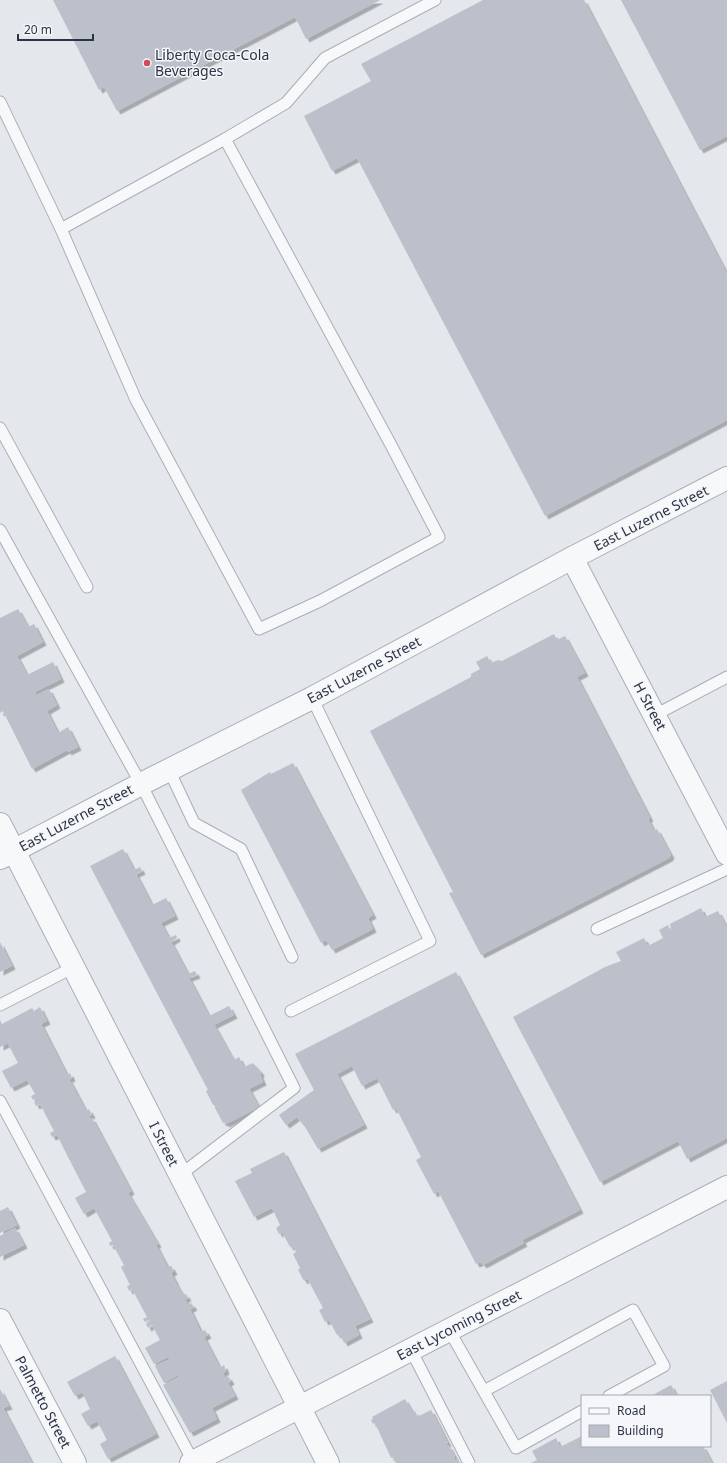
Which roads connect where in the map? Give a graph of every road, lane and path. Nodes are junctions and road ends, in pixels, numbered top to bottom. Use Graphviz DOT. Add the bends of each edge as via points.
graph roads {
  1 [pos="435,0"];
  2 [pos="0,102"];
  3 [pos="225,139"];
  4 [pos="61,229"];
  5 [pos="0,428"];
  6 [pos="727,478"];
  7 [pos="0,530"];
  8 [pos="572,558"];
  9 [pos="87,586"];
  10 [pos="727,677"];
  11 [pos="312,698"];
  12 [pos="655,715"];
  13 [pos="169,770"];
  14 [pos="141,784"];
  15 [pos="0,824"];
  16 [pos="7,854"];
  17 [pos="727,854"];
  18 [pos="727,869"];
  19 [pos="597,929"];
  20 [pos="292,956"];
  21 [pos="74,967"];
  22 [pos="0,1004"];
  23 [pos="291,1011"];
  24 [pos="0,1101"];
  25 [pos="180,1175"];
  26 [pos="727,1187"];
  27 [pos="0,1320"];
  28 [pos="449,1330"];
  29 [pos="411,1350"];
  30 [pos="484,1391"];
  31 [pos="611,1395"];
  32 [pos="299,1408"];
  33 [pos="581,1412"];
  34 [pos="75,1463"];
  35 [pos="193,1463"];
  36 [pos="328,1463"];
  37 [pos="469,1463"];
  1 -- 3 [label="lane" via="326,58 286,103"];
  2 -- 4 [label="lane"];
  3 -- 4 [label="lane"];
  3 -- 4 [label="lane" via="439,537 320,601 259,630 136,400"];
  5 -- 9 [label="lane"];
  6 -- 8 [label="street, East Luzerne Street"];
  7 -- 14 [label="lane"];
  8 -- 11 [label="street, East Luzerne Street"];
  8 -- 12 [label="street, H Street"];
  10 -- 12 [label="lane"];
  11 -- 13 [label="street, East Luzerne Street"];
  11 -- 23 [label="lane" via="430,941"];
  12 -- 17 [label="street, H Street"];
  13 -- 14 [label="street, East Luzerne Street"];
  13 -- 20 [label="lane" via="194,823 241,849"];
  14 -- 16 [label="street, East Luzerne Street"];
  14 -- 25 [label="lane" via="294,1088"];
  15 -- 16 [label="street, I Street"];
  16 -- 21 [label="street, I Street"];
  18 -- 19 [label="lane"];
  21 -- 22 [label="lane"];
  21 -- 25 [label="street, I Street"];
  24 -- 35 [label="lane"];
  25 -- 32 [label="street, I Street"];
  26 -- 28 [label="street, East Lycoming Street"];
  27 -- 34 [label="street, Palmetto Street"];
  28 -- 29 [label="street, East Lycoming Street"];
  28 -- 30 [label="lane"];
  29 -- 32 [label="street, East Lycoming Street"];
  29 -- 37 [label="lane"];
  30 -- 31 [label="lane" via="633,1310 664,1366"];
  30 -- 33 [label="lane" via="516,1448"];
  32 -- 35 [label="street, East Lycoming Street"];
  32 -- 36 [label="street, I Street"];
}
